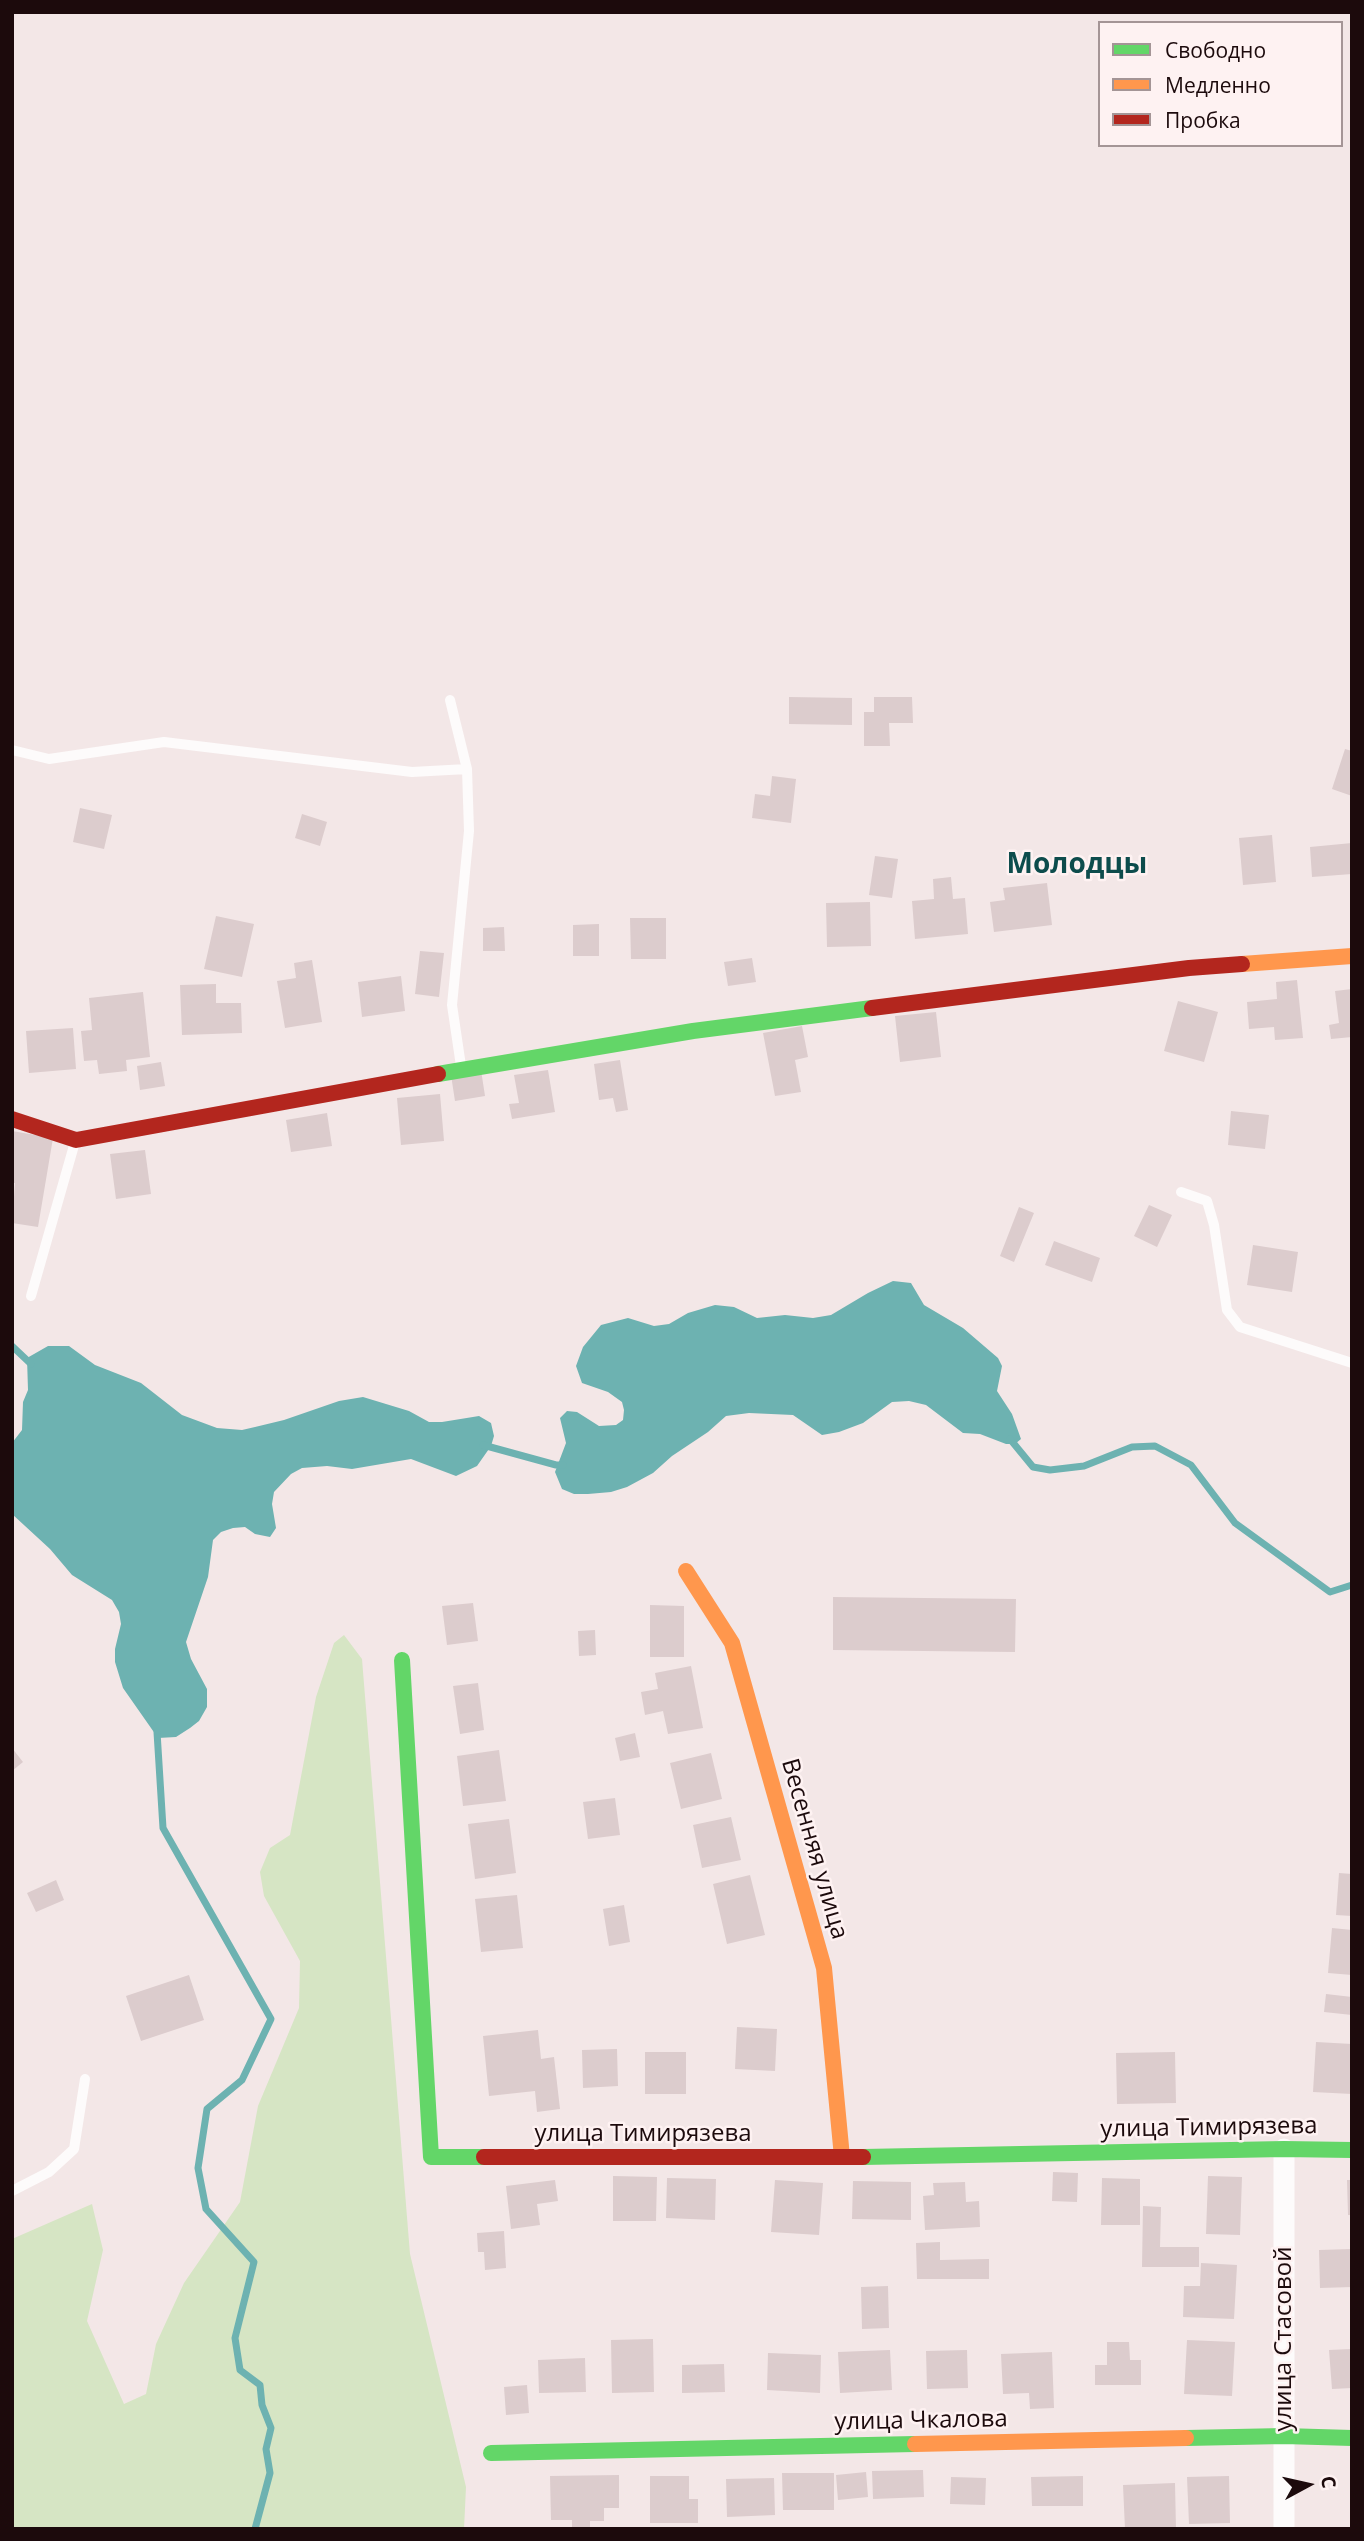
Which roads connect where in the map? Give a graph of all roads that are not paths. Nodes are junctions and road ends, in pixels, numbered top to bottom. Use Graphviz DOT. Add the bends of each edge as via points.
graph roads {
  1 [pos="450,700"];
  2 [pos="12,750"];
  3 [pos="467,769"];
  4 [pos="1352,956"];
  5 [pos="461,1070"];
  6 [pos="12,1119"];
  7 [pos="76,1140"];
  8 [pos="1181,1192"];
  9 [pos="31,1296"];
  10 [pos="1352,1363"];
  11 [pos="686,1571"];
  12 [pos="402,1660"];
  13 [pos="85,2079"];
  14 [pos="1284,2149"];
  15 [pos="1352,2150"];
  16 [pos="842,2157"];
  17 [pos="12,2191"];
  18 [pos="1284,2436"];
  19 [pos="1352,2438"];
  20 [pos="491,2453"];
  21 [pos="1284,2529"];
  1 -- 3 [label="lane"];
  2 -- 3 [label="lane" via="49,760 164,742 412,772"];
  3 -- 5 [label="lane" via="469,831 453,1005"];
  4 -- 5 [label="street" via="1189,968 693,1031"];
  5 -- 7 [label="street"];
  6 -- 7 [label="street"];
  7 -- 9 [label="lane"];
  8 -- 10 [label="lane" via="1207,1201 1227,1310 1240,1327"];
  11 -- 16 [label="street, Весенняя улица" via="732,1643 824,1968"];
  12 -- 16 [label="street, улица Тимирязева" via="431,2157"];
  13 -- 17 [label="lane" via="74,2149 49,2172"];
  14 -- 15 [label="street, улица Тимирязева"];
  14 -- 16 [label="street, улица Тимирязева"];
  14 -- 18 [label="street, улица Стасовой"];
  18 -- 19 [label="street, улица Чкалова"];
  18 -- 20 [label="street, улица Чкалова"];
  18 -- 21 [label="street, улица Стасовой"];
}
